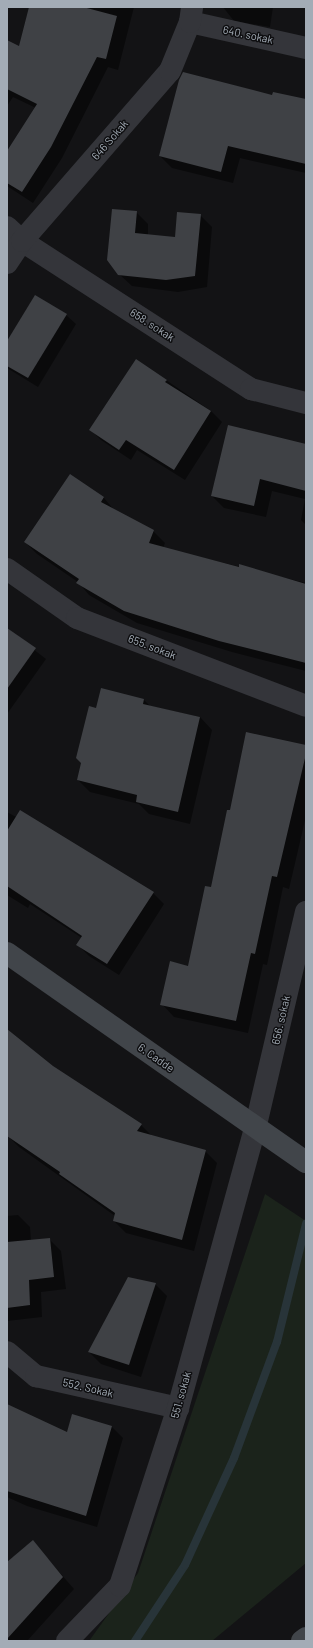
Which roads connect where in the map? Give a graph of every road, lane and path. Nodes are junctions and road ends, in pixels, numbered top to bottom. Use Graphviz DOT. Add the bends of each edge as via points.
graph roads {
  1 [pos="191,15"];
  2 [pos="306,48"];
  3 [pos="15,234"];
  4 [pos="7,263"];
  5 [pos="306,403"];
  6 [pos="7,569"];
  7 [pos="306,706"];
  8 [pos="306,912"];
  9 [pos="8,954"];
  10 [pos="255,1128"];
  11 [pos="300,1159"];
  12 [pos="7,1352"];
  13 [pos="178,1408"];
  14 [pos="306,1638"];
  15 [pos="67,1641"];
  16 [pos="302,1641"];
  1 -- 2 [label="street, 640. sokak"];
  1 -- 3 [label="street, 646 Sokak" via="170,71"];
  3 -- 4 [label="street, 646 Sokak"];
  3 -- 5 [label="street, 658. sokak" via="251,389"];
  6 -- 7 [label="street, 655. sokak" via="77,618"];
  8 -- 10 [label="street, 656. sokak"];
  9 -- 10 [label="main road, 6. Cadde"];
  10 -- 11 [label="main road, 6. Cadde"];
  10 -- 13 [label="street, 551. sokak"];
  12 -- 13 [label="street, 552. Sokak" via="36,1376"];
  13 -- 15 [label="street, 551. sokak" via="120,1586"];
  14 -- 16 [label="main road"];
}
